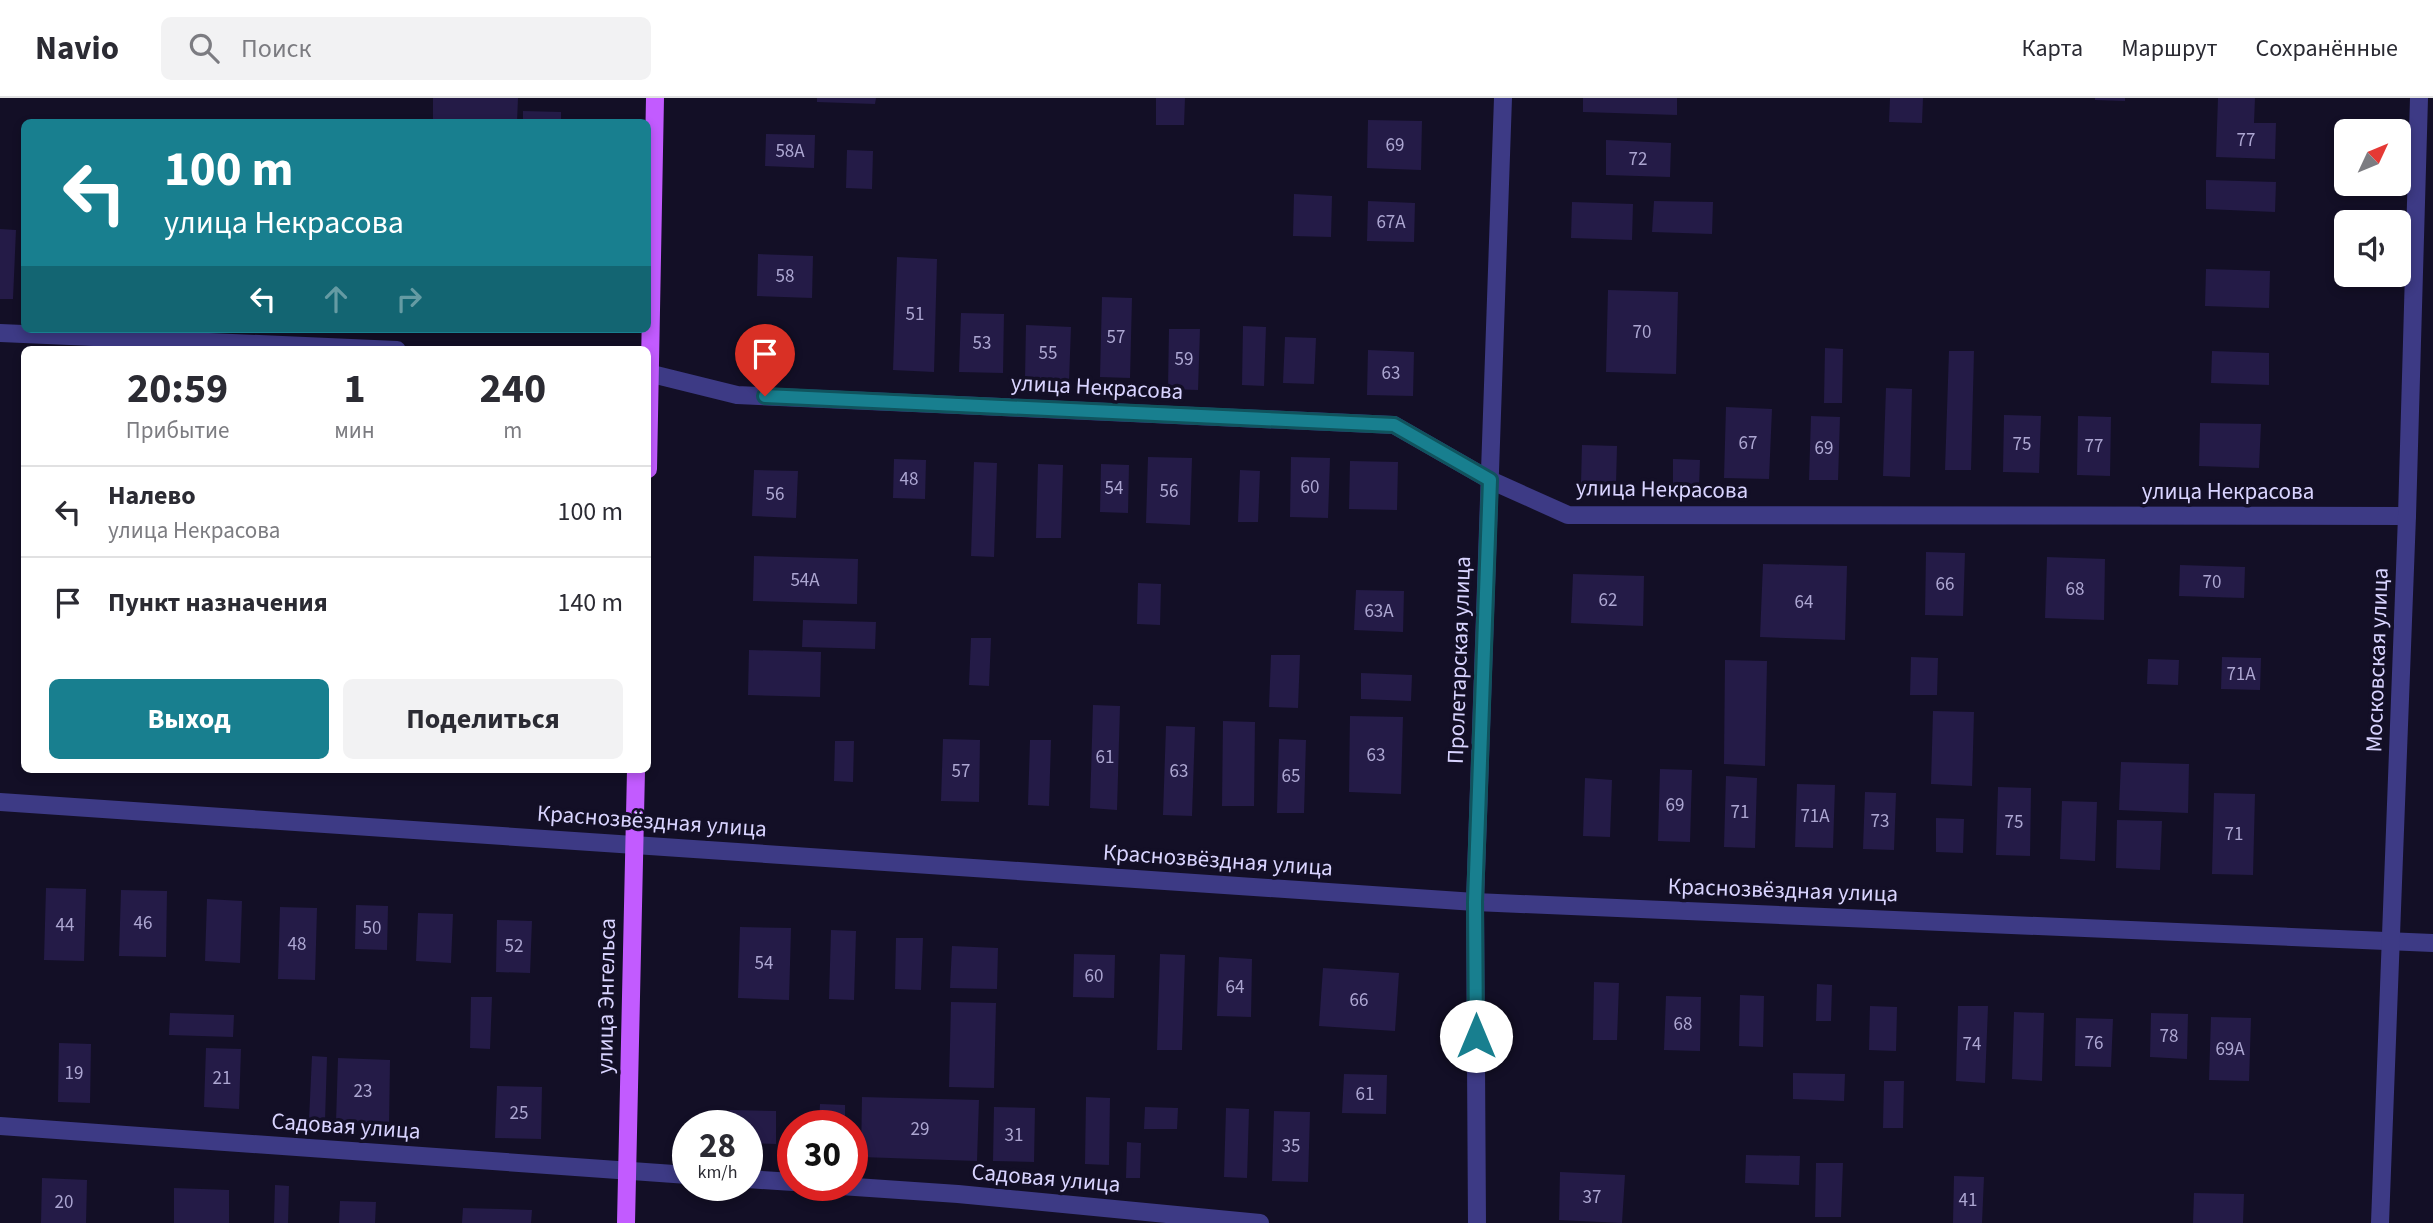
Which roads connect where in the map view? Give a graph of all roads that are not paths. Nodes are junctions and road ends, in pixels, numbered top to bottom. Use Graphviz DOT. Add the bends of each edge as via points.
graph roads {
  1 [pos="655,98"];
  2 [pos="1503,98"];
  3 [pos="2419,98"];
  4 [pos="651,281"];
  5 [pos="0,333"];
  6 [pos="304,346"];
  7 [pos="651,374"];
  8 [pos="1490,480"];
  9 [pos="2407,516"];
  10 [pos="636,773"];
  11 [pos="0,802"];
  12 [pos="633,844"];
  13 [pos="1475,902"];
  14 [pos="2391,940"];
  15 [pos="2433,943"];
  16 [pos="0,1126"];
  17 [pos="627,1171"];
  18 [pos="672,1174"];
  19 [pos="868,1188"];
  20 [pos="626,1223"];
  21 [pos="1261,1223"];
  22 [pos="1477,1223"];
  23 [pos="2380,1223"];
  1 -- 4 [label="main road"];
  2 -- 8 [label="street, Пролетарская улица"];
  3 -- 9 [label="street, Московская улица"];
  5 -- 6 [label="street"];
  7 -- 8 [label="street, улица Некрасова" via="737,395 1394,425"];
  8 -- 9 [label="street, улица Некрасова" via="1568,514"];
  8 -- 13 [label="street, Пролетарская улица"];
  9 -- 14 [label="street, Московская улица"];
  10 -- 12 [label="main road, улица Энгельса"];
  11 -- 12 [label="street, Краснозвёздная улица"];
  12 -- 13 [label="street, Краснозвёздная улица"];
  12 -- 17 [label="main road, улица Энгельса"];
  13 -- 14 [label="street, Краснозвёздная улица"];
  13 -- 22 [label="street, Пролетарская улица"];
  14 -- 15 [label="street, Краснозвёздная улица"];
  14 -- 23 [label="street, Московская улица"];
  16 -- 17 [label="street, Садовая улица"];
  17 -- 18 [label="street, Садовая улица"];
  17 -- 20 [label="main road, улица Энгельса"];
  19 -- 21 [label="street, Садовая улица"];
}
